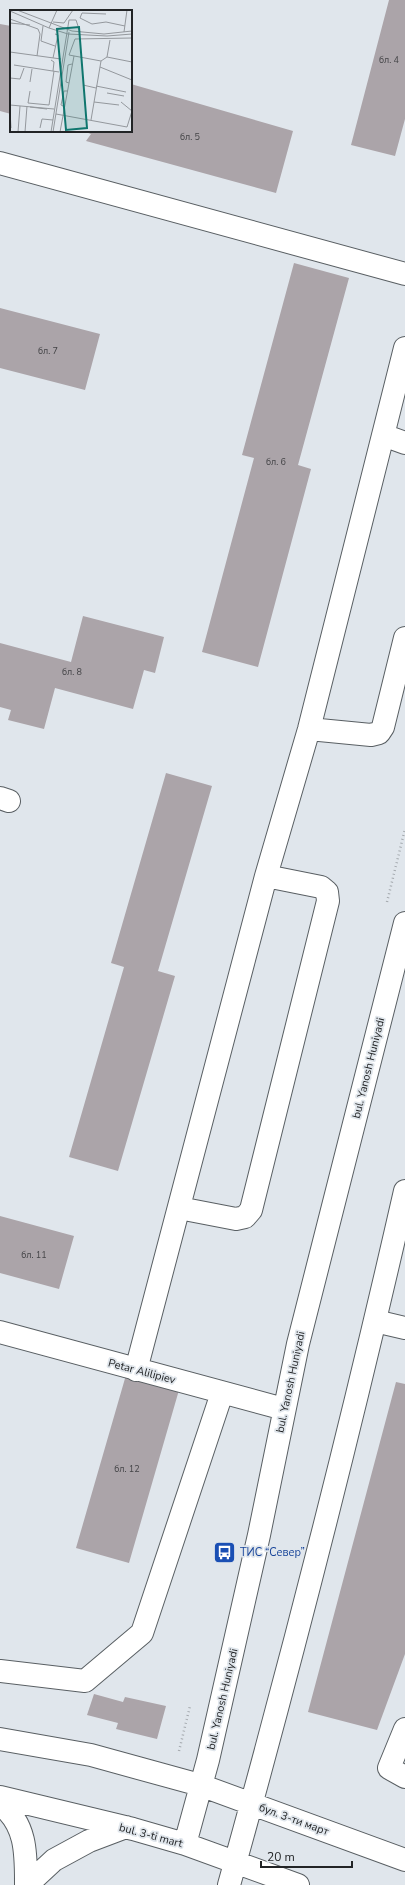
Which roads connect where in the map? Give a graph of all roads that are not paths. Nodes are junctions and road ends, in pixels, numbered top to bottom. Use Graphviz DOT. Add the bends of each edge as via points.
graph roads {
  1 [pos="0,163"];
  2 [pos="405,274"];
  3 [pos="405,348"];
  4 [pos="383,435"];
  5 [pos="405,443"];
  6 [pos="405,638"];
  7 [pos="308,729"];
  8 [pos="266,876"];
  9 [pos="405,923"];
  10 [pos="405,1191"];
  11 [pos="179,1208"];
  12 [pos="375,1321"];
  13 [pos="405,1328"];
  14 [pos="0,1332"];
  15 [pos="136,1370"];
  16 [pos="222,1393"];
  17 [pos="284,1409"];
  18 [pos="0,1671"];
  19 [pos="405,1729"];
  20 [pos="0,1739"];
  21 [pos="405,1776"];
  22 [pos="200,1785"];
  23 [pos="0,1797"];
  24 [pos="252,1803"];
  25 [pos="0,1804"];
  26 [pos="126,1827"];
  27 [pos="185,1844"];
  28 [pos="405,1860"];
  29 [pos="236,1862"];
  30 [pos="26,1885"];
  31 [pos="229,1885"];
  32 [pos="298,1885"];
  1 -- 2 [label="street"];
  3 -- 4 [label="street"];
  4 -- 5 [label="street"];
  4 -- 7 [label="street"];
  6 -- 7 [label="street" via="383,727 379,733 371,735"];
  7 -- 8 [label="street"];
  8 -- 11 [label="street"];
  8 -- 11 [label="street" via="321,888 327,892 328,901 251,1210 245,1217 236,1219"];
  9 -- 17 [label="street, bul. Yanosh Huniyadi" via="298,1344"];
  10 -- 12 [label="street"];
  11 -- 15 [label="street"];
  12 -- 13 [label="street"];
  12 -- 24 [label="street"];
  14 -- 15 [label="street, Petar Alilipiev"];
  15 -- 16 [label="street, Petar Alilipiev"];
  16 -- 17 [label="street, Petar Alilipiev"];
  16 -- 18 [label="street" via="142,1633 85,1681"];
  17 -- 22 [label="street, bul. Yanosh Huniyadi" via="259,1535 208,1760"];
  19 -- 21 [label="street" via="389,1768"];
  20 -- 22 [label="street" via="91,1755"];
  22 -- 24 [label="street"];
  22 -- 27 [label="street, bul. Yanosh Huniyadi"];
  23 -- 26 [label="street, bul. 3-ti mart"];
  24 -- 28 [label="street, бул. 3-ти март"];
  24 -- 29 [label="street"];
  25 -- 30 [label="street" via="17,1822 24,1839"];
  26 -- 27 [label="street, bul. 3-ti mart"];
  26 -- 30 [label="street" via="89,1841 54,1860"];
  27 -- 29 [label="street, bul. 3-ti mart"];
  29 -- 31 [label="street"];
  29 -- 32 [label="street, bul. 3-ti mart"];
}
